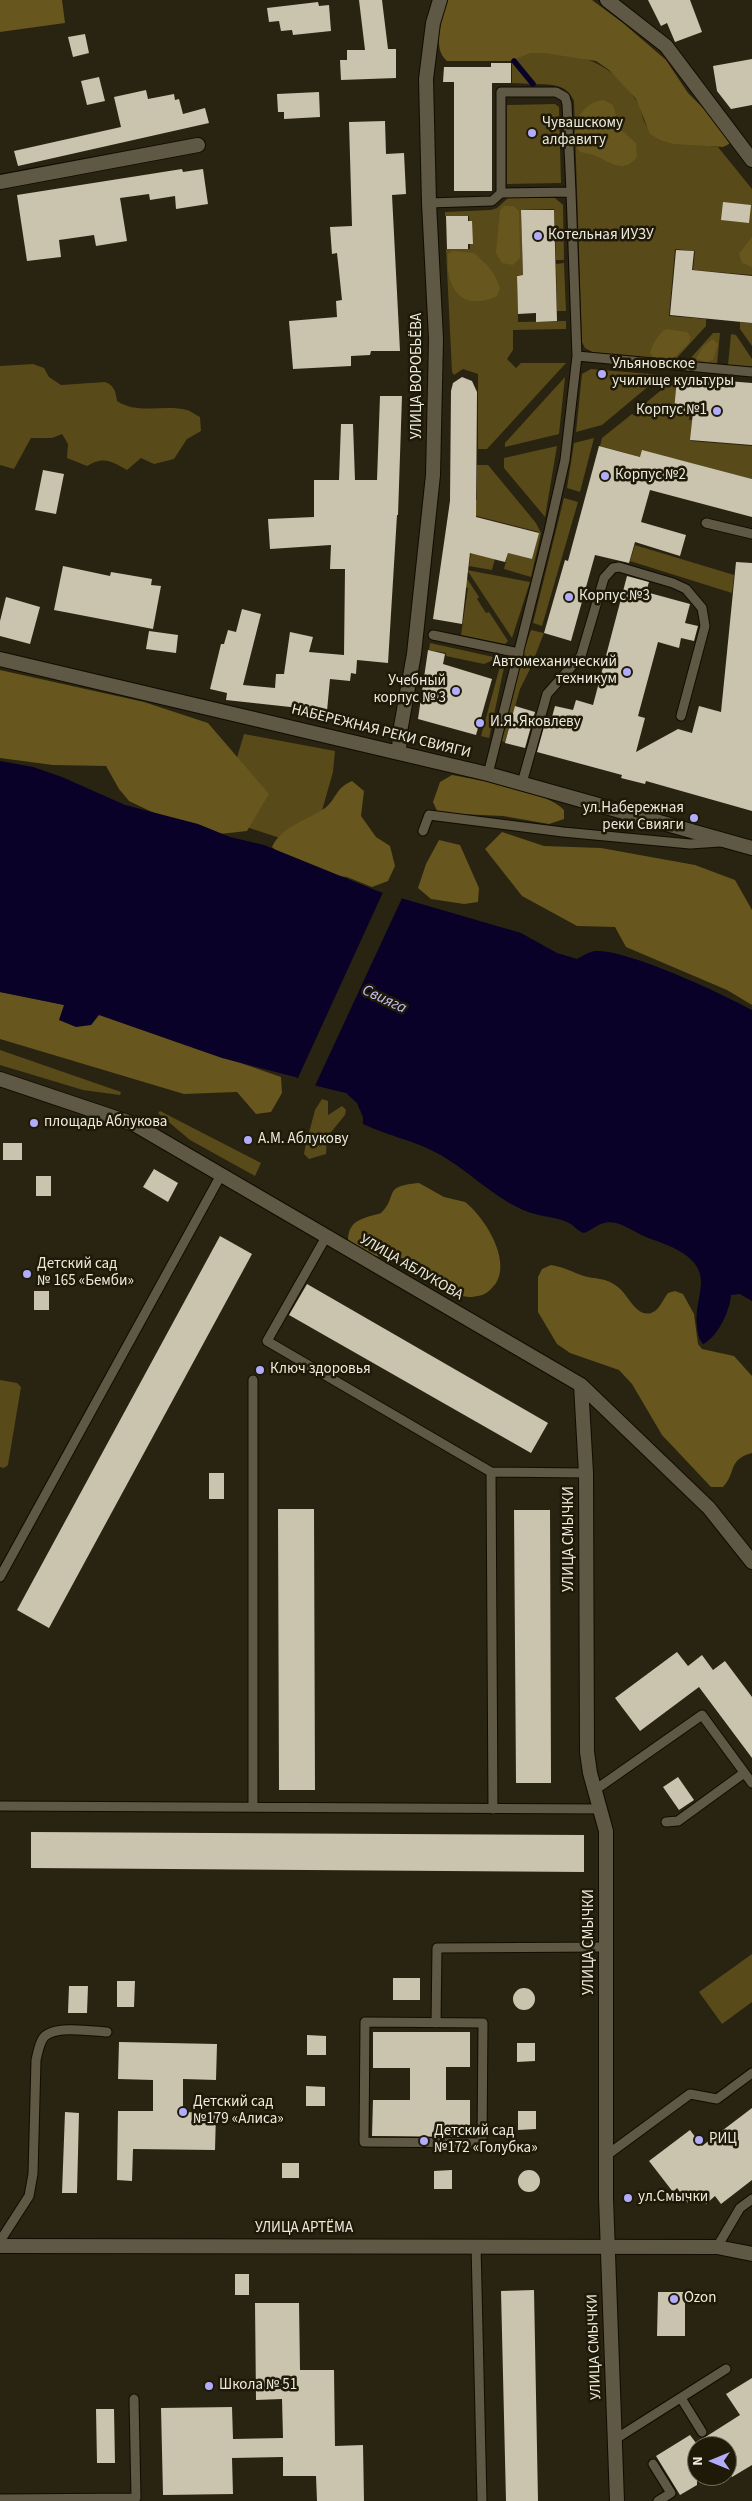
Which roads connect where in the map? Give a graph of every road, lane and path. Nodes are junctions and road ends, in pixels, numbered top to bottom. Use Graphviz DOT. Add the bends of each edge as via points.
graph roads {
  1 [pos="440,0"];
  2 [pos="607,0"];
  3 [pos="198,145"];
  4 [pos="752,160"];
  5 [pos="0,182"];
  6 [pos="571,192"];
  7 [pos="501,194"];
  8 [pos="429,203"];
  9 [pos="577,356"];
  10 [pos="752,372"];
  11 [pos="706,524"];
  12 [pos="752,534"];
  13 [pos="434,635"];
  14 [pos="519,653"];
  15 [pos="0,658"];
  16 [pos="680,716"];
  17 [pos="399,752"];
  18 [pos="488,774"];
  19 [pos="522,783"];
  20 [pos="423,831"];
  21 [pos="730,841"];
  22 [pos="752,848"];
  23 [pos="0,1079"];
  24 [pos="221,1175"];
  25 [pos="326,1237"];
  26 [pos="253,1380"];
  27 [pos="581,1385"];
  28 [pos="490,1472"];
  29 [pos="586,1473"];
  30 [pos="752,1562"];
  31 [pos="0,1577"];
  32 [pos="744,1773"];
  33 [pos="752,1783"];
  34 [pos="595,1790"];
  35 [pos="0,1806"];
  36 [pos="253,1807"];
  37 [pos="493,1809"];
  38 [pos="602,1809"];
  39 [pos="666,1822"];
  40 [pos="607,1947"];
  41 [pos="436,2023"];
  42 [pos="107,2032"];
  43 [pos="752,2073"];
  44 [pos="607,2154"];
  45 [pos="752,2199"];
  46 [pos="0,2241"];
  47 [pos="476,2245"];
  48 [pos="0,2246"];
  49 [pos="608,2247"];
  50 [pos="717,2247"];
  51 [pos="752,2254"];
  52 [pos="726,2369"];
  53 [pos="680,2398"];
  54 [pos="134,2399"];
  55 [pos="702,2432"];
  56 [pos="614,2440"];
  57 [pos="653,2464"];
  58 [pos="0,2499"];
  59 [pos="136,2499"];
  60 [pos="482,2501"];
  61 [pos="616,2501"];
  62 [pos="658,2501"];
  1 -- 8 [label="street, УЛИЦА ВОРОБЬЁВА" via="426,79"];
  2 -- 4 [label="street" via="666,46"];
  3 -- 5 [label="street"];
  6 -- 7 [label="lane"];
  6 -- 7 [label="lane" via="565,97 556,92 501,92"];
  6 -- 9 [label="lane"];
  7 -- 8 [label="lane" via="485,202"];
  8 -- 17 [label="street, УЛИЦА ВОРОБЬЁВА" via="436,339 434,475 414,654"];
  9 -- 10 [label="lane"];
  9 -- 14 [label="lane" via="565,460"];
  11 -- 12 [label="lane"];
  13 -- 14 [label="lane"];
  14 -- 18 [label="lane"];
  15 -- 17 [label="street, НАБЕРЕЖНАЯ РЕКИ СВИЯГИ"];
  16 -- 19 [label="lane" via="705,626 702,608 686,589 673,583 613,568 604,578 581,656 547,694"];
  17 -- 18 [label="street, НАБЕРЕЖНАЯ РЕКИ СВИЯГИ"];
  18 -- 19 [label="street, НАБЕРЕЖНАЯ РЕКИ СВИЯГИ"];
  19 -- 21 [label="street, НАБЕРЕЖНАЯ РЕКИ СВИЯГИ"];
  20 -- 21 [label="lane" via="429,815 690,844"];
  21 -- 22 [label="street, НАБЕРЕЖНАЯ РЕКИ СВИЯГИ"];
  23 -- 24 [label="street, УЛИЦА АБЛУКОВА" via="134,1124"];
  24 -- 25 [label="street, УЛИЦА АБЛУКОВА"];
  24 -- 31 [label="lane"];
  25 -- 27 [label="street, УЛИЦА АБЛУКОВА"];
  25 -- 28 [label="lane" via="267,1341"];
  26 -- 36 [label="lane"];
  27 -- 29 [label="street, УЛИЦА СМЫЧКИ"];
  27 -- 30 [label="street, УЛИЦА АБЛУКОВА" via="709,1508"];
  28 -- 29 [label="lane"];
  28 -- 37 [label="lane"];
  29 -- 34 [label="street, УЛИЦА СМЫЧКИ" via="587,1752"];
  32 -- 33 [label="lane"];
  32 -- 34 [label="lane" via="702,1715"];
  32 -- 39 [label="lane" via="678,1821"];
  34 -- 38 [label="street, УЛИЦА СМЫЧКИ"];
  35 -- 36 [label="lane"];
  36 -- 37 [label="lane"];
  37 -- 38 [label="lane"];
  38 -- 40 [label="street, УЛИЦА СМЫЧКИ" via="606,1831"];
  40 -- 41 [label="lane" via="437,1948"];
  40 -- 44 [label="street, УЛИЦА СМЫЧКИ"];
  41 -- 41 [label="lane" via="365,2022 364,2142 482,2143 482,2023"];
  42 -- 46 [label="lane" via="58,2030 44,2037 36,2060 33,2174 29,2196"];
  43 -- 44 [label="lane" via="717,2099 690,2094"];
  44 -- 49 [label="street, УЛИЦА СМЫЧКИ"];
  45 -- 50 [label="lane" via="740,2208"];
  47 -- 48 [label="street, УЛИЦА АРТЁМА"];
  47 -- 49 [label="street, УЛИЦА АРТЁМА"];
  47 -- 60 [label="lane"];
  49 -- 50 [label="street, УЛИЦА АРТЁМА"];
  49 -- 56 [label="street, УЛИЦА СМЫЧКИ"];
  50 -- 51 [label="street, УЛИЦА АРТЁМА"];
  52 -- 53 [label="lane"];
  53 -- 55 [label="lane"];
  53 -- 56 [label="lane"];
  54 -- 59 [label="lane"];
  56 -- 61 [label="street, УЛИЦА СМЫЧКИ"];
  57 -- 62 [label="lane" via="671,2493"];
  58 -- 59 [label="lane"];
}
